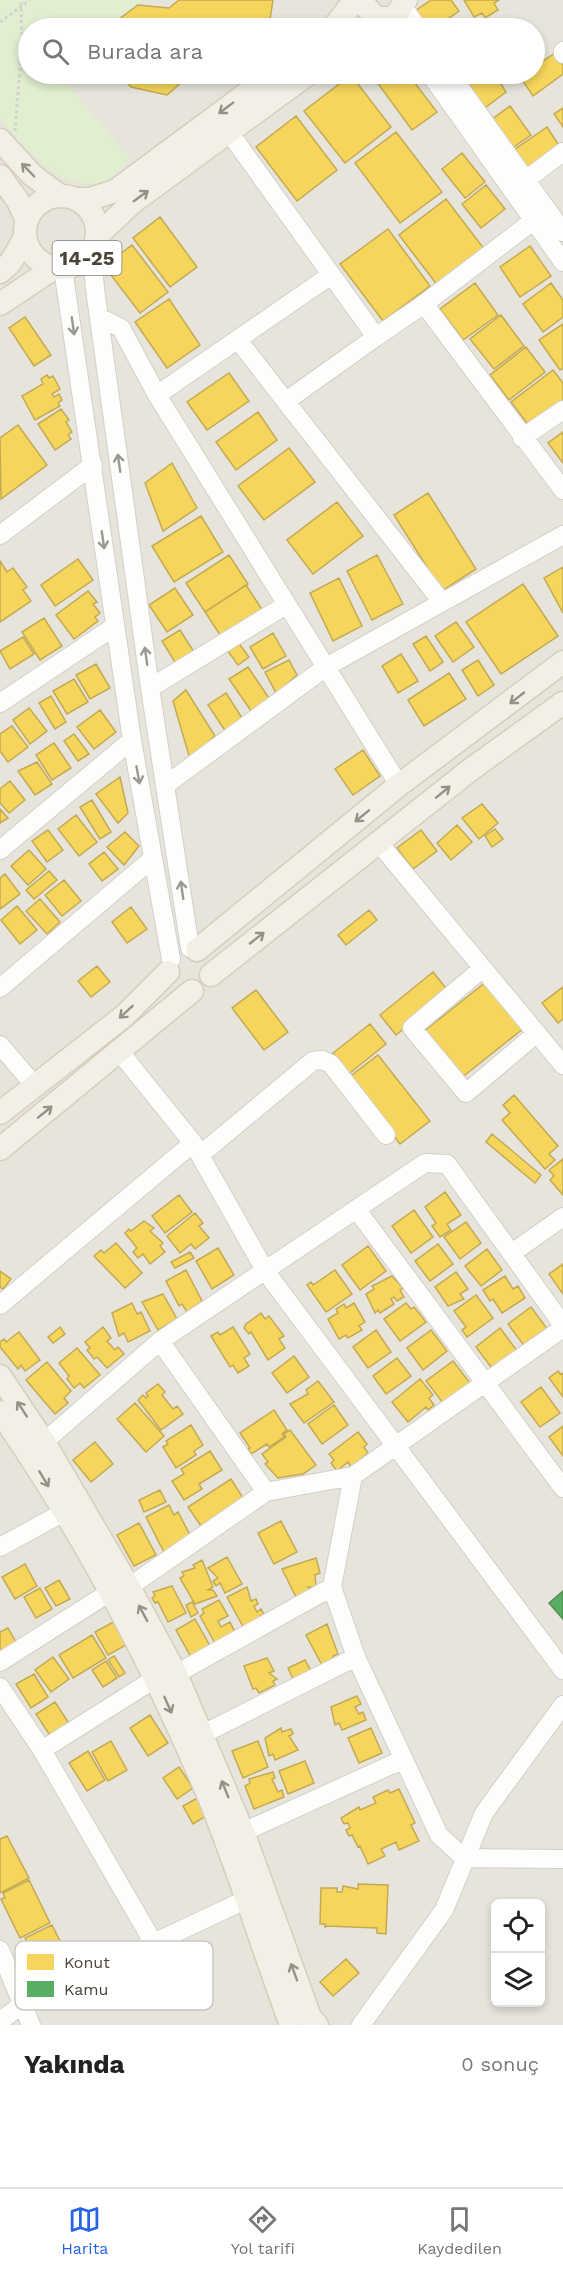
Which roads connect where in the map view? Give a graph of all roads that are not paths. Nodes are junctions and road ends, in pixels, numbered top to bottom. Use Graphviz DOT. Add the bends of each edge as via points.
graph roads {
  1 [pos="358,0"];
  2 [pos="390,17"];
  3 [pos="342,18"];
  4 [pos="259,84"];
  5 [pos="294,84"];
  6 [pos="437,84"];
  7 [pos="457,84"];
  8 [pos="229,132"];
  9 [pos="4,145"];
  10 [pos="563,152"];
  11 [pos="0,176"];
  12 [pos="526,180"];
  13 [pos="68,197"];
  14 [pos="533,221"];
  15 [pos="26,230"];
  16 [pos="563,232"];
  17 [pos="95,243"];
  18 [pos="563,262"];
  19 [pos="59,268"];
  20 [pos="0,272"];
  21 [pos="331,275"];
  22 [pos="0,304"];
  23 [pos="424,304"];
  24 [pos="99,317"];
  25 [pos="376,337"];
  26 [pos="238,340"];
  27 [pos="157,395"];
  28 [pos="286,401"];
  29 [pos="563,410"];
  30 [pos="522,438"];
  31 [pos="93,465"];
  32 [pos="563,490"];
  33 [pos="0,535"];
  34 [pos="563,535"];
  35 [pos="442,602"];
  36 [pos="286,605"];
  37 [pos="115,626"];
  38 [pos="563,662"];
  39 [pos="326,667"];
  40 [pos="150,688"];
  41 [pos="0,703"];
  42 [pos="563,703"];
  43 [pos="132,741"];
  44 [pos="167,784"];
  45 [pos="399,785"];
  46 [pos="379,843"];
  47 [pos="0,850"];
  48 [pos="152,859"];
  49 [pos="182,957"];
  50 [pos="483,969"];
  51 [pos="211,975"];
  52 [pos="0,988"];
  53 [pos="192,991"];
  54 [pos="537,1034"];
  55 [pos="0,1045"];
  56 [pos="119,1051"];
  57 [pos="563,1065"];
  58 [pos="34,1086"];
  59 [pos="0,1113"];
  60 [pos="386,1135"];
  61 [pos="0,1149"];
  62 [pos="196,1149"];
  63 [pos="357,1210"];
  64 [pos="563,1217"];
  65 [pos="512,1253"];
  66 [pos="266,1272"];
  67 [pos="0,1305"];
  68 [pos="563,1327"];
  69 [pos="160,1341"];
  70 [pos="0,1376"];
  71 [pos="484,1383"];
  72 [pos="0,1412"];
  73 [pos="44,1442"];
  74 [pos="394,1446"];
  75 [pos="353,1476"];
  76 [pos="563,1488"];
  77 [pos="266,1492"];
  78 [pos="64,1512"];
  79 [pos="0,1547"];
  80 [pos="332,1587"];
  81 [pos="120,1590"];
  82 [pos="356,1657"];
  83 [pos="0,1662"];
  84 [pos="563,1670"];
  85 [pos="166,1676"];
  86 [pos="0,1687"];
  87 [pos="563,1705"];
  88 [pos="203,1734"];
  89 [pos="42,1750"];
  90 [pos="402,1760"];
  91 [pos="243,1832"];
  92 [pos="464,1858"];
  93 [pos="563,1859"];
  94 [pos="246,1900"];
  95 [pos="152,1941"];
  96 [pos="155,1941"];
  97 [pos="0,1950"];
  98 [pos="15,1988"];
  99 [pos="16,2010"];
  100 [pos="24,2010"];
  101 [pos="0,2021"];
  102 [pos="31,2025"];
  103 [pos="291,2025"];
  104 [pos="317,2025"];
  105 [pos="361,2025"];
  1 -- 2 [label="main road"];
  1 -- 3 [label="main road"];
  4 -- 13 [label="main road, one-way" via="115,191 90,199"];
  5 -- 8 [label="main road"];
  6 -- 14 [label="street"];
  7 -- 12 [label="street"];
  17 -- 8 [label="main road, one-way" via="134,202"];
  8 -- 21 [label="street"];
  13 -- 9 [label="main road, 14-25, one-way" via="32,175"];
  10 -- 12 [label="street"];
  11 -- 15 [label="main road, 14-25" via="18,201"];
  12 -- 16 [label="street"];
  13 -- 15 [label="main road, 14-25" via="36,206"];
  13 -- 17 [label="main road, 14-25" via="94,218"];
  14 -- 18 [label="street"];
  14 -- 23 [label="street"];
  15 -- 19 [label="main road, 14-25" via="28,247 38,261"];
  15 -- 20 [label="main road, 14-25" via="10,263"];
  17 -- 19 [label="main road, 14-25" via="80,264"];
  17 -- 24 [label="street"];
  19 -- 22 [label="main road, 14-25"];
  19 -- 31 [label="street, one-way"];
  21 -- 25 [label="street"];
  21 -- 26 [label="street"];
  23 -- 25 [label="street"];
  23 -- 30 [label="street"];
  24 -- 27 [label="street" via="121,328"];
  40 -- 24 [label="street, one-way"];
  25 -- 28 [label="street"];
  26 -- 27 [label="street"];
  26 -- 28 [label="street"];
  27 -- 36 [label="street"];
  28 -- 35 [label="street"];
  29 -- 30 [label="street"];
  30 -- 32 [label="street"];
  31 -- 33 [label="street"];
  31 -- 37 [label="street, one-way"];
  34 -- 35 [label="street"];
  35 -- 39 [label="street"];
  36 -- 39 [label="street"];
  36 -- 40 [label="street"];
  37 -- 41 [label="street"];
  37 -- 43 [label="street"];
  38 -- 45 [label="main road, one-way"];
  39 -- 44 [label="street"];
  39 -- 45 [label="street"];
  40 -- 44 [label="street"];
  46 -- 42 [label="main road, one-way"];
  43 -- 47 [label="street"];
  43 -- 48 [label="street, one-way"];
  49 -- 44 [label="street, one-way"];
  45 -- 49 [label="main road, one-way"];
  46 -- 50 [label="street"];
  51 -- 46 [label="main road, one-way"];
  48 -- 49 [label="street"];
  48 -- 52 [label="street"];
  49 -- 51 [label="main road" via="210,961"];
  49 -- 53 [label="main road" via="179,988"];
  49 -- 58 [label="main road, one-way" via="124,1016"];
  50 -- 54 [label="street"];
  50 -- 54 [label="street" via="412,1028 466,1093"];
  51 -- 53 [label="main road" via="204,986"];
  53 -- 56 [label="main road"];
  54 -- 57 [label="street"];
  55 -- 58 [label="street"];
  61 -- 56 [label="main road, one-way"];
  56 -- 62 [label="street"];
  58 -- 59 [label="main road"];
  60 -- 62 [label="street" via="331,1064 313,1060"];
  62 -- 66 [label="street"];
  62 -- 67 [label="street"];
  63 -- 65 [label="street" via="425,1163 447,1164"];
  63 -- 66 [label="street"];
  63 -- 71 [label="street"];
  64 -- 65 [label="street"];
  65 -- 68 [label="street"];
  66 -- 69 [label="street"];
  66 -- 74 [label="street"];
  68 -- 71 [label="street"];
  69 -- 73 [label="street"];
  69 -- 77 [label="street"];
  73 -- 70 [label="main road, one-way"];
  71 -- 74 [label="street"];
  71 -- 76 [label="street"];
  72 -- 78 [label="main road, one-way"];
  73 -- 81 [label="main road"];
  74 -- 75 [label="street"];
  74 -- 84 [label="street"];
  75 -- 77 [label="street"];
  75 -- 80 [label="street"];
  77 -- 81 [label="street"];
  78 -- 79 [label="street"];
  78 -- 81 [label="main road"];
  80 -- 82 [label="street"];
  80 -- 85 [label="street"];
  81 -- 83 [label="street"];
  81 -- 85 [label="main road"];
  82 -- 88 [label="street"];
  82 -- 90 [label="street"];
  85 -- 88 [label="main road"];
  85 -- 89 [label="street"];
  85 -- 94 [label="main road, one-way"];
  86 -- 89 [label="street"];
  87 -- 92 [label="street" via="484,1813"];
  91 -- 88 [label="main road, one-way"];
  89 -- 95 [label="street"];
  90 -- 91 [label="street"];
  90 -- 92 [label="street" via="439,1835"];
  104 -- 91 [label="main road, one-way" via="310,2017"];
  92 -- 93 [label="street"];
  92 -- 105 [label="street" via="444,1910"];
  94 -- 96 [label="street"];
  94 -- 103 [label="main road"];
  97 -- 98 [label="street"];
  99 -- 101 [label="street"];
  100 -- 102 [label="street"];
}
